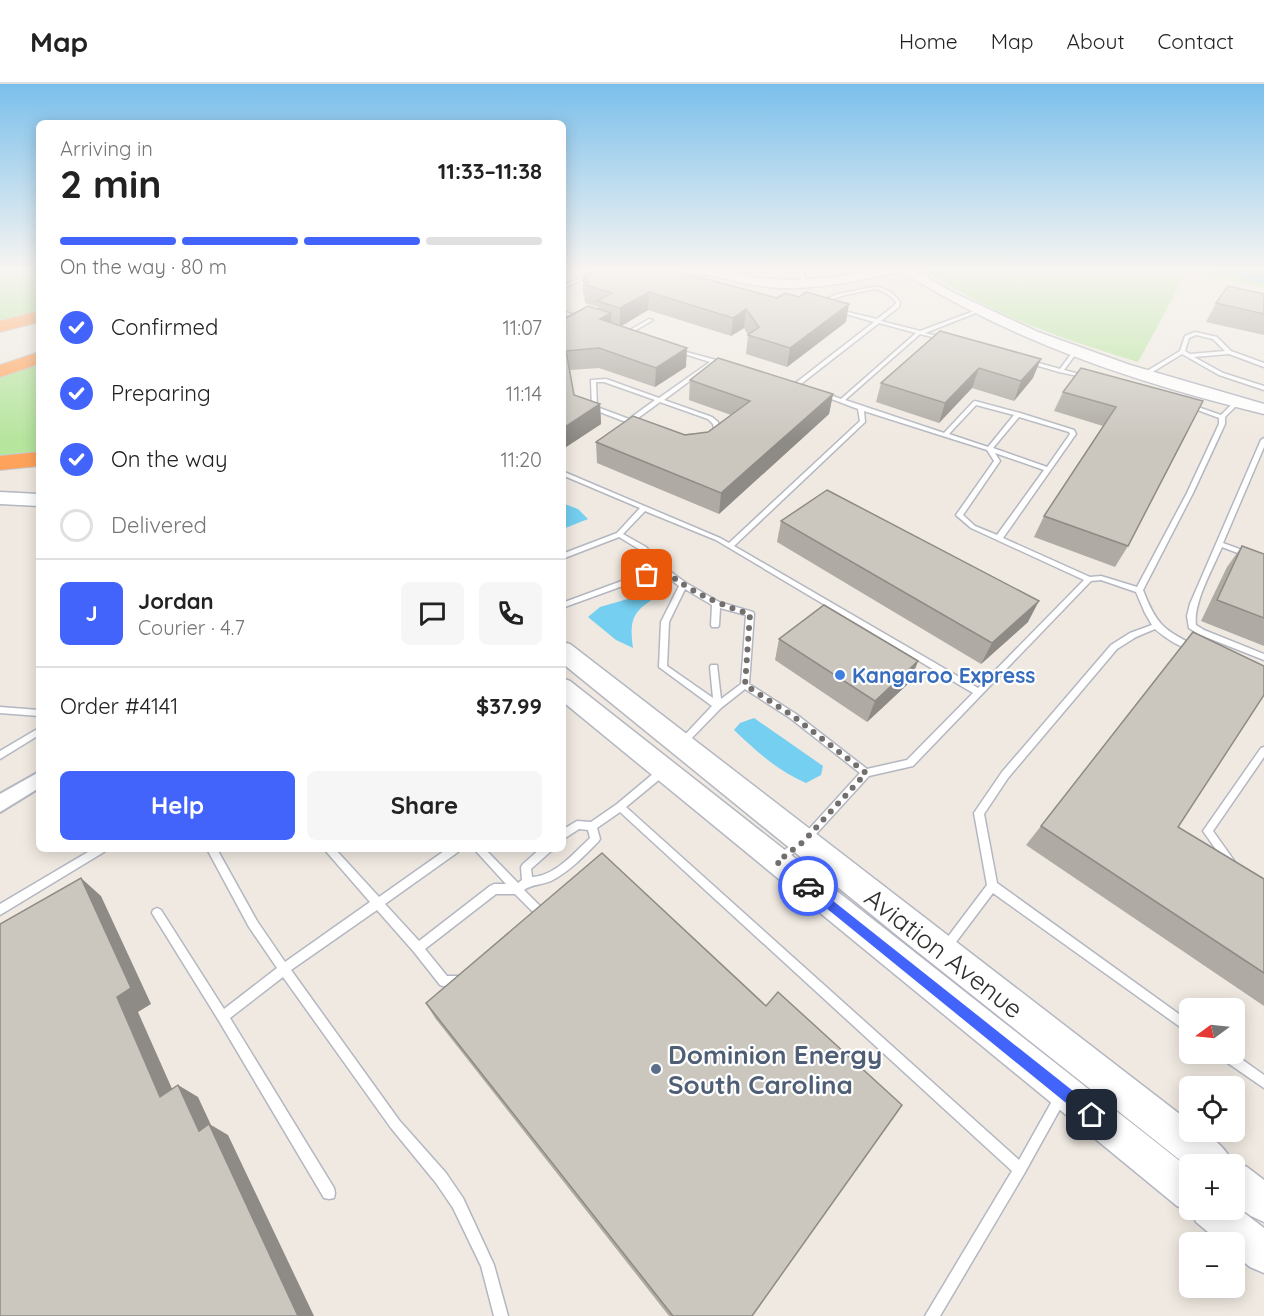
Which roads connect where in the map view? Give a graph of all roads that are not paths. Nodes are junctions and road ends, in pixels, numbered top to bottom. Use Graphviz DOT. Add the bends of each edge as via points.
graph roads {
  1 [pos="641,325"];
  2 [pos="870,325"];
  3 [pos="892,325"];
  4 [pos="940,325"];
  5 [pos="1011,325"];
  6 [pos="36,327"];
  7 [pos="616,330"];
  8 [pos="627,333"];
  9 [pos="920,333"];
  10 [pos="0,336"];
  11 [pos="639,337"];
  12 [pos="953,342"];
  13 [pos="36,346"];
  14 [pos="672,348"];
  15 [pos="1076,351"];
  16 [pos="1182,352"];
  17 [pos="1229,352"];
  18 [pos="0,356"];
  19 [pos="1189,356"];
  20 [pos="36,357"];
  21 [pos="36,357"];
  22 [pos="1019,360"];
  23 [pos="714,361"];
  24 [pos="1264,365"];
  25 [pos="0,366"];
  26 [pos="734,367"];
  27 [pos="0,371"];
  28 [pos="1061,371"];
  29 [pos="1144,375"];
  30 [pos="1098,381"];
  31 [pos="785,382"];
  32 [pos="795,386"];
  33 [pos="804,388"];
  34 [pos="1264,388"];
  35 [pos="814,391"];
  36 [pos="660,399"];
  37 [pos="841,401"];
  38 [pos="1238,402"];
  39 [pos="1177,403"];
  40 [pos="861,408"];
  41 [pos="1264,410"];
  42 [pos="1018,414"];
  43 [pos="1222,417"];
  44 [pos="630,421"];
  45 [pos="946,435"];
  46 [pos="1263,443"];
  47 [pos="989,449"];
  48 [pos="36,459"];
  49 [pos="0,463"];
  50 [pos="1048,469"];
  51 [pos="566,475"];
  52 [pos="36,477"];
  53 [pos="0,478"];
  54 [pos="0,498"];
  55 [pos="36,500"];
  56 [pos="644,508"];
  57 [pos="619,534"];
  58 [pos="999,538"];
  59 [pos="1220,544"];
  60 [pos="730,546"];
  61 [pos="566,554"];
  62 [pos="1264,561"];
  63 [pos="662,569"];
  64 [pos="1089,579"];
  65 [pos="683,585"];
  66 [pos="1139,590"];
  67 [pos="716,604"];
  68 [pos="566,605"];
  69 [pos="715,625"];
  70 [pos="1156,626"];
  71 [pos="1203,652"];
  72 [pos="566,653"];
  73 [pos="1264,657"];
  74 [pos="714,667"];
  75 [pos="745,685"];
  76 [pos="566,690"];
  77 [pos="979,692"];
  78 [pos="718,706"];
  79 [pos="0,710"];
  80 [pos="36,713"];
  81 [pos="36,733"];
  82 [pos="681,744"];
  83 [pos="1264,750"];
  84 [pos="0,755"];
  85 [pos="664,771"];
  86 [pos="866,773"];
  87 [pos="36,781"];
  88 [pos="0,804"];
  89 [pos="620,807"];
  90 [pos="592,826"];
  91 [pos="566,833"];
  92 [pos="803,842"];
  93 [pos="96,852"];
  94 [pos="214,852"];
  95 [pos="332,852"];
  96 [pos="451,852"];
  97 [pos="482,852"];
  98 [pos="544,852"];
  99 [pos="777,862"];
  100 [pos="1238,867"];
  101 [pos="527,882"];
  102 [pos="992,886"];
  103 [pos="517,889"];
  104 [pos="378,905"];
  105 [pos="0,910"];
  106 [pos="157,913"];
  107 [pos="530,926"];
  108 [pos="418,948"];
  109 [pos="942,951"];
  110 [pos="284,969"];
  111 [pos="469,980"];
  112 [pos="223,1017"];
  113 [pos="1179,1021"];
  114 [pos="1239,1064"];
  115 [pos="1264,1082"];
  116 [pos="1064,1092"];
  117 [pos="1201,1154"];
  118 [pos="1020,1170"];
  119 [pos="1179,1184"];
  120 [pos="1245,1188"];
  121 [pos="329,1193"];
  122 [pos="1264,1203"];
  123 [pos="1223,1220"];
  124 [pos="1264,1253"];
  125 [pos="501,1316"];
  126 [pos="932,1316"];
  1 -- 8 [label="lane"];
  2 -- 32 [label="lane"];
  3 -- 9 [label="lane"];
  4 -- 9 [label="lane"];
  5 -- 15 [label="street"];
  6 -- 10 [label="highway"];
  7 -- 8 [label="lane"];
  8 -- 11 [label="lane"];
  9 -- 12 [label="lane"];
  9 -- 37 [label="lane"];
  13 -- 18 [label="highway"];
  14 -- 23 [label="lane"];
  15 -- 28 [label="lane"];
  15 -- 29 [label="street"];
  16 -- 17 [label="lane" via="1187,337 1195,333 1215,338"];
  16 -- 19 [label="lane"];
  16 -- 29 [label="lane"];
  17 -- 19 [label="lane"];
  17 -- 24 [label="lane"];
  19 -- 34 [label="lane" via="1221,374"];
  20 -- 25 [label="highway"];
  21 -- 27 [label="highway"];
  22 -- 28 [label="lane"];
  23 -- 26 [label="lane"];
  23 -- 36 [label="lane"];
  28 -- 30 [label="lane"];
  29 -- 38 [label="street"];
  31 -- 32 [label="lane"];
  32 -- 33 [label="lane"];
  35 -- 37 [label="lane"];
  36 -- 44 [label="lane"];
  36 -- 44 [label="lane" via="604,380 593,381 594,408"];
  36 -- 44 [label="lane" via="710,418 717,429 692,445"];
  37 -- 40 [label="lane"];
  38 -- 41 [label="street"];
  38 -- 43 [label="lane"];
  39 -- 43 [label="lane"];
  40 -- 45 [label="lane"];
  40 -- 60 [label="lane" via="863,421"];
  42 -- 45 [label="lane" via="975,403"];
  42 -- 47 [label="lane"];
  42 -- 50 [label="lane" via="1072,431"];
  43 -- 66 [label="lane" via="1190,492"];
  45 -- 47 [label="lane"];
  46 -- 59 [label="lane"];
  47 -- 50 [label="lane"];
  47 -- 58 [label="lane" via="997,461 959,515"];
  48 -- 49 [label="highway"];
  50 -- 58 [label="lane"];
  51 -- 56 [label="lane"];
  52 -- 53 [label="highway"];
  54 -- 55 [label="street"];
  56 -- 57 [label="lane"];
  56 -- 60 [label="lane"];
  57 -- 61 [label="lane"];
  57 -- 63 [label="lane" via="644,549"];
  58 -- 64 [label="lane"];
  59 -- 62 [label="lane"];
  59 -- 73 [label="lane" via="1194,604 1192,626"];
  60 -- 77 [label="lane"];
  63 -- 65 [label="lane"];
  63 -- 68 [label="lane"];
  64 -- 66 [label="lane" via="1101,578"];
  64 -- 77 [label="lane"];
  65 -- 67 [label="lane"];
  65 -- 78 [label="lane" via="665,622 663,667"];
  66 -- 70 [label="lane"];
  67 -- 69 [label="lane"];
  67 -- 75 [label="lane" via="750,614"];
  70 -- 71 [label="lane" via="1162,633"];
  70 -- 102 [label="lane" via="1114,647 1005,775 979,813"];
  72 -- 82 [label="street, Aviation Avenue"];
  74 -- 78 [label="lane"];
  75 -- 78 [label="lane"];
  75 -- 86 [label="lane" via="793,716"];
  76 -- 85 [label="street, Aviation Avenue"];
  77 -- 86 [label="lane" via="910,763"];
  78 -- 82 [label="lane"];
  79 -- 80 [label="lane"];
  81 -- 84 [label="lane"];
  82 -- 92 [label="street, Aviation Avenue"];
  83 -- 100 [label="lane" via="1208,831"];
  85 -- 89 [label="lane"];
  85 -- 99 [label="street, Aviation Avenue"];
  86 -- 92 [label="lane"];
  87 -- 88 [label="street"];
  89 -- 90 [label="lane"];
  89 -- 118 [label="lane"];
  90 -- 91 [label="lane" via="577,825"];
  90 -- 101 [label="lane" via="594,839 576,856 539,883"];
  92 -- 99 [label="lane"];
  92 -- 109 [label="street, Aviation Avenue"];
  93 -- 105 [label="lane"];
  94 -- 110 [label="lane" via="253,924"];
  95 -- 104 [label="lane"];
  96 -- 104 [label="lane"];
  97 -- 103 [label="lane"];
  98 -- 101 [label="lane" via="526,867"];
  99 -- 116 [label="street, Aviation Avenue"];
  101 -- 103 [label="lane"];
  102 -- 109 [label="lane"];
  102 -- 113 [label="lane"];
  103 -- 107 [label="lane" via="546,912"];
  103 -- 108 [label="lane" via="494,889"];
  104 -- 108 [label="lane"];
  104 -- 110 [label="lane"];
  106 -- 112 [label="lane"];
  108 -- 111 [label="lane" via="444,981"];
  109 -- 117 [label="street, Aviation Avenue"];
  110 -- 112 [label="lane"];
  110 -- 125 [label="lane" via="395,1124 458,1203 487,1265"];
  112 -- 121 [label="lane"];
  114 -- 115 [label="lane"];
  116 -- 118 [label="lane"];
  116 -- 119 [label="street, Aviation Avenue"];
  118 -- 126 [label="lane"];
  120 -- 122 [label="street"];
  123 -- 124 [label="street"];
}
